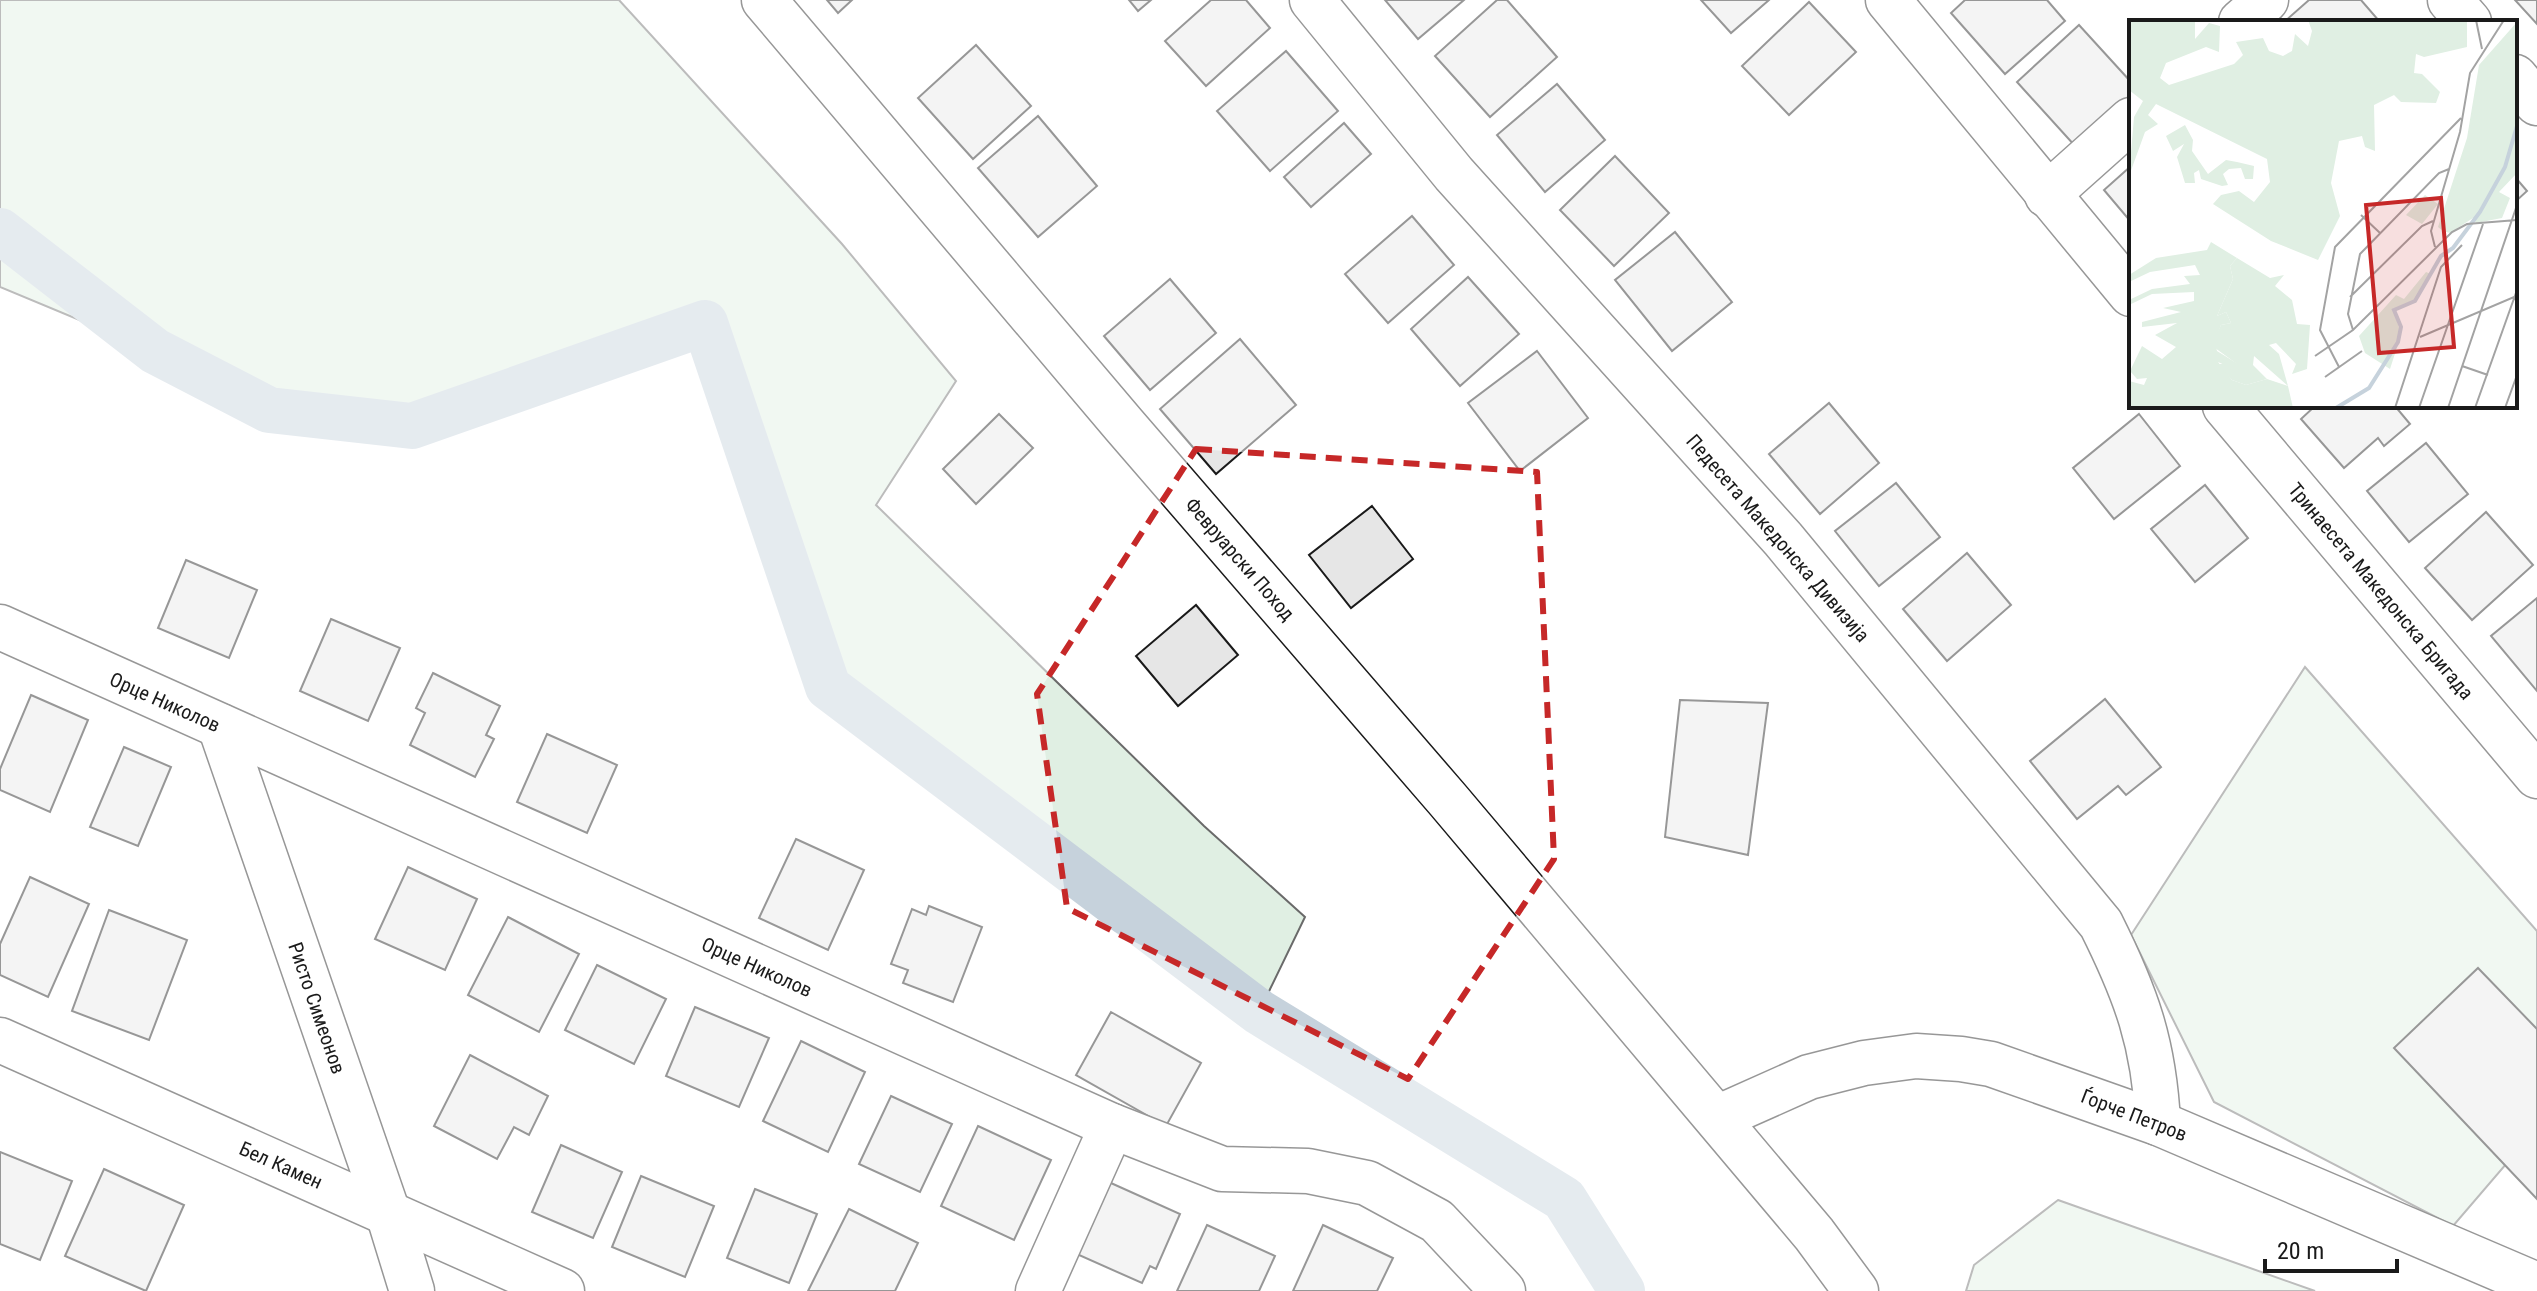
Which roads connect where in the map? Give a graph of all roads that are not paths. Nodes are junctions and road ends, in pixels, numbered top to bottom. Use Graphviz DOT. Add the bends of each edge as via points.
graph roads {
  1 [pos="764,0"];
  2 [pos="1312,0"];
  3 [pos="1888,0"];
  4 [pos="2266,0"];
  5 [pos="2450,0"];
  6 [pos="2243,20"];
  7 [pos="2467,20"];
  8 [pos="2517,79"];
  9 [pos="2537,103"];
  10 [pos="2129,122"];
  11 [pos="2047,195"];
  12 [pos="2129,292"];
  13 [pos="2227,408"];
  14 [pos="0,627"];
  15 [pos="220,726"];
  16 [pos="2537,776"];
  17 [pos="0,1040"];
  18 [pos="1717,1118"];
  19 [pos="2158,1123"];
  20 [pos="1112,1126"];
  21 [pos="388,1213"];
  22 [pos="2537,1285"];
  23 [pos="412,1291"];
  24 [pos="562,1291"];
  25 [pos="1038,1291"];
  26 [pos="1503,1291"];
  27 [pos="1856,1291"];
  1 -- 18 [label="street, Февруарски Поход"];
  2 -- 19 [label="street, Педесета Македонска Дивизија" via="1454,174 1783,539 2101,924 2145,1028"];
  3 -- 11 [label="street"];
  4 -- 6 [label="street"];
  5 -- 7 [label="street"];
  8 -- 9 [label="street"];
  10 -- 11 [label="street"];
  11 -- 12 [label="street"];
  13 -- 16 [label="street, Тринаесета Македонска Бригада"];
  14 -- 15 [label="street, Орце Николов"];
  15 -- 20 [label="street, Орце Николов"];
  15 -- 21 [label="street, Ристо Симеонов"];
  17 -- 21 [label="street, Бел Камен"];
  18 -- 19 [label="street, Ѓорче Петров" via="1809,1077 1916,1056 1991,1064"];
  18 -- 27 [label="street, Февруарски Поход"];
  19 -- 22 [label="street, Ѓорче Петров"];
  20 -- 25 [label="street"];
  20 -- 26 [label="street, Орце Николов" via="1222,1169 1308,1171 1367,1183 1437,1221"];
  21 -- 23 [label="street, Ристо Симеонов"];
  21 -- 24 [label="street, Бел Камен"];
}
